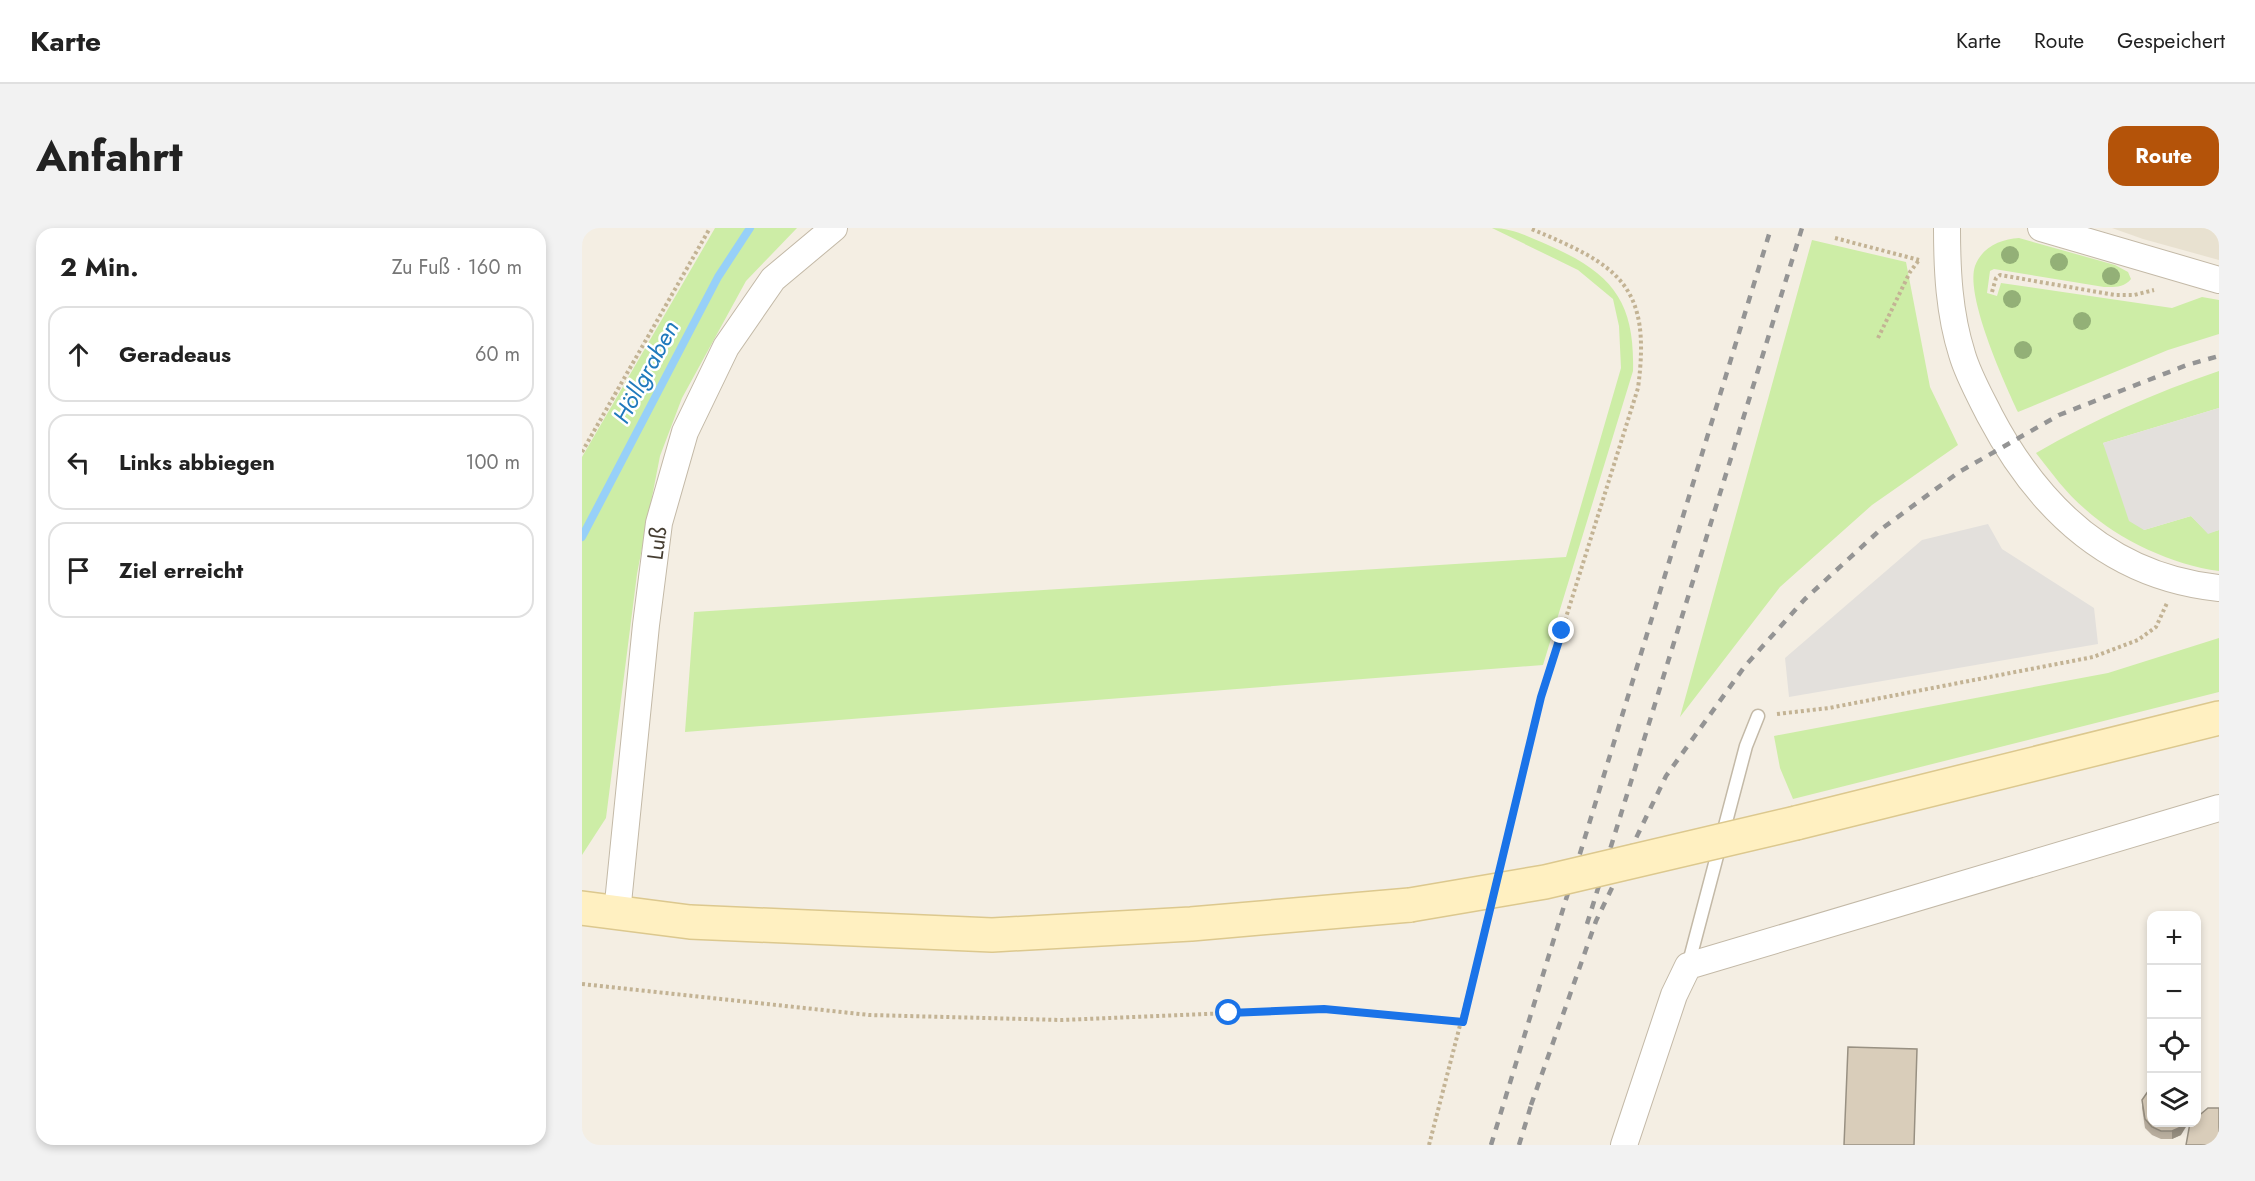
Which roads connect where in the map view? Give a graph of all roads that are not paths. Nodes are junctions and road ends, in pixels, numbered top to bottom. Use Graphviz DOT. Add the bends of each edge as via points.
graph roads {
  1 [pos="834,228"];
  2 [pos="1947,228"];
  3 [pos="2041,228"];
  4 [pos="2219,280"];
  5 [pos="2219,588"];
  6 [pos="1758,716"];
  7 [pos="2219,718"];
  8 [pos="2219,808"];
  9 [pos="582,908"];
  10 [pos="617,913"];
  11 [pos="1688,966"];
  12 [pos="1624,1145"];
  1 -- 10 [label="street, Luß" via="773,279 726,347 685,432 659,523"];
  2 -- 5 [label="street" via="1949,288 1962,355 1998,431 2036,486 2056,511 2113,555 2164,577"];
  3 -- 4 [label="street"];
  6 -- 11 [label="lane" via="1746,746"];
  7 -- 10 [label="main road, bridge" via="1545,882 1410,904 1191,924 992,935 702,923"];
  8 -- 11 [label="street"];
  9 -- 10 [label="main road"];
  11 -- 12 [label="street" via="1674,995"];
}
